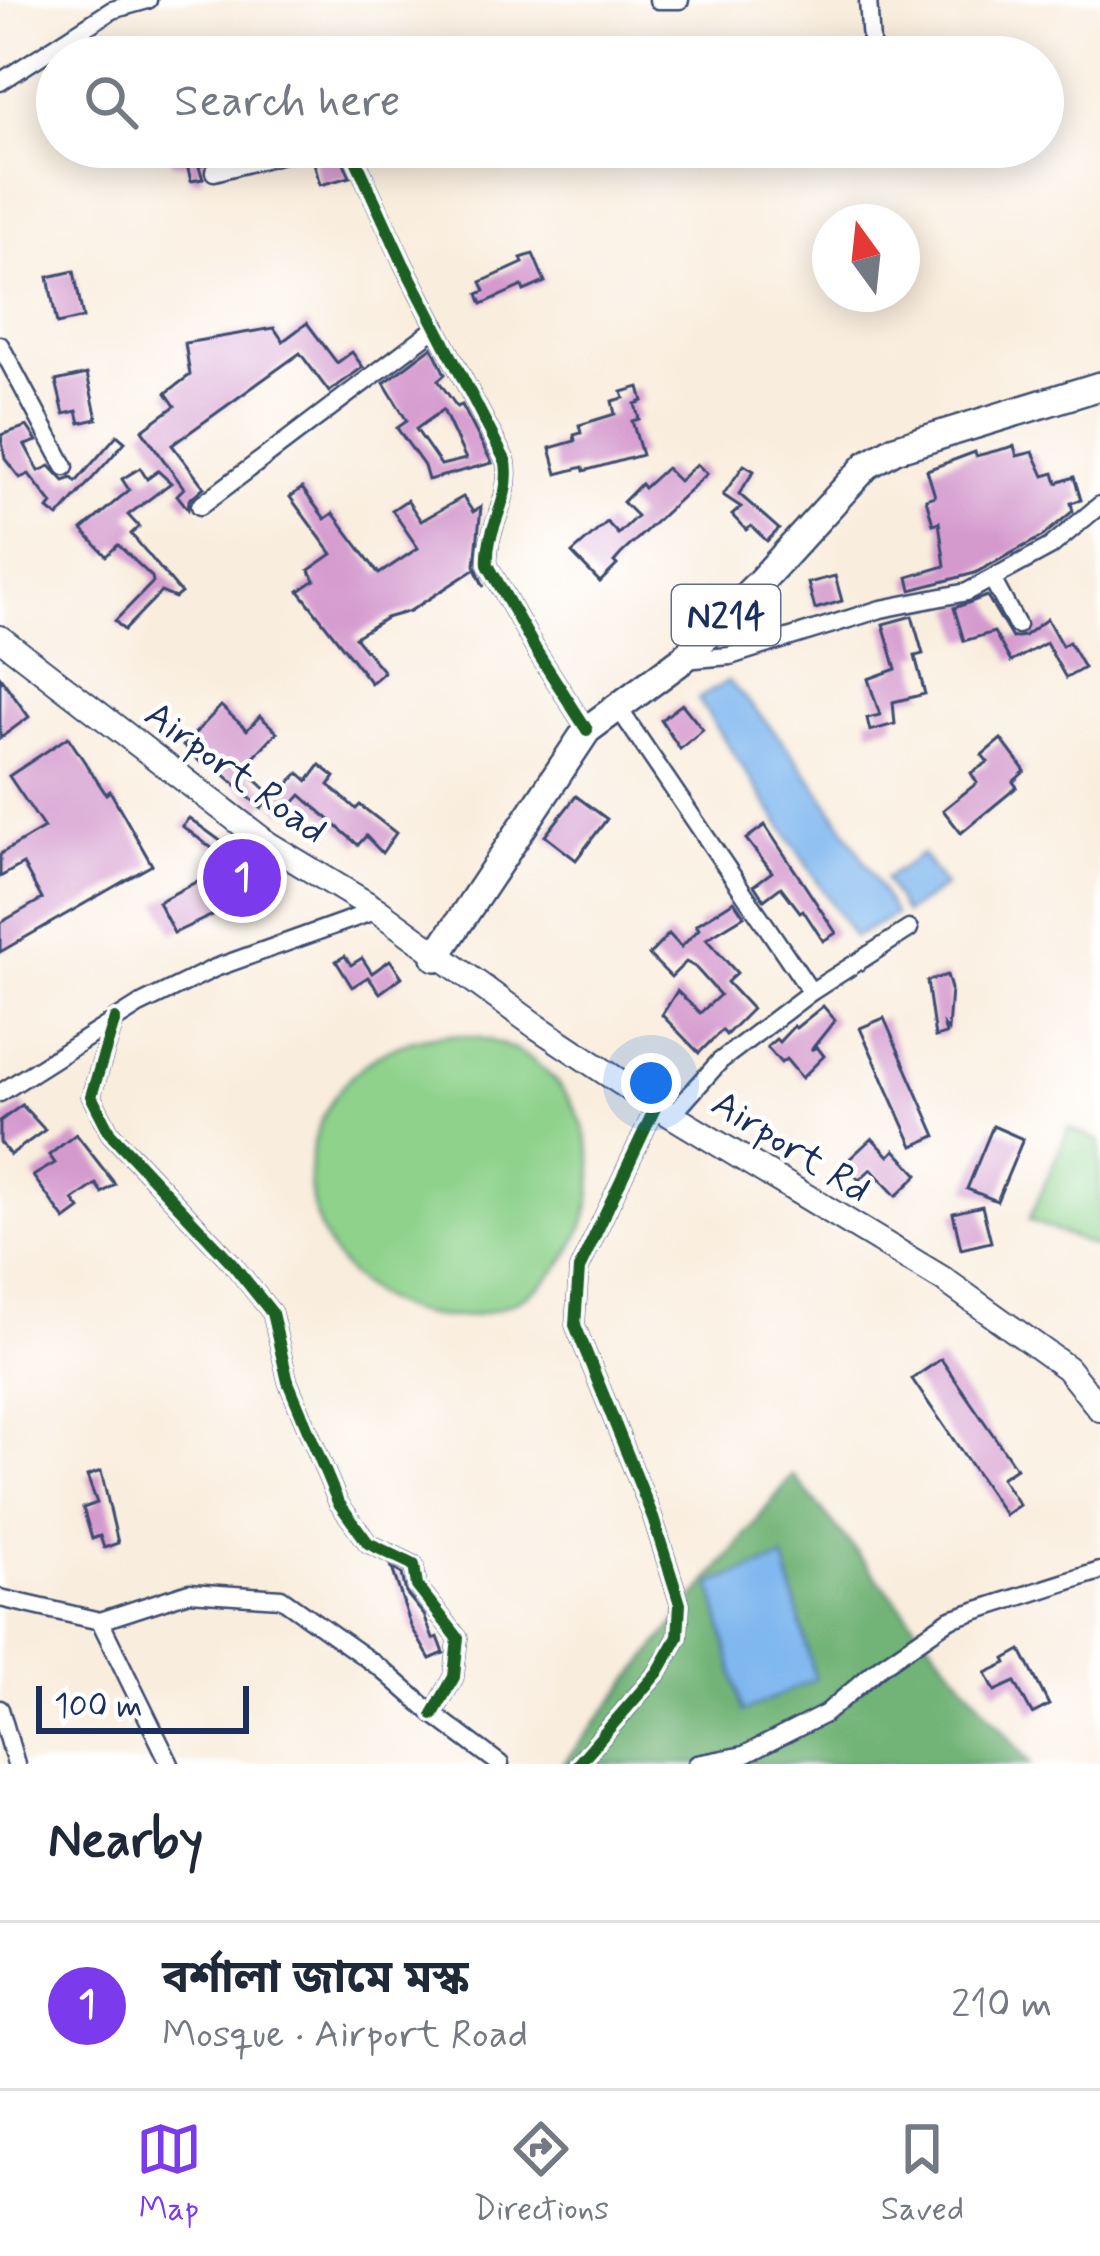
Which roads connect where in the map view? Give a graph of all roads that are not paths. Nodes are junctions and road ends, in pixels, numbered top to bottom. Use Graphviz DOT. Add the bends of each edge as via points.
graph roads {
  1 [pos="148,0"];
  2 [pos="658,0"];
  3 [pos="680,0"];
  4 [pos="868,0"];
  5 [pos="72,36"];
  6 [pos="871,36"];
  7 [pos="36,59"];
  8 [pos="0,82"];
  9 [pos="229,168"];
  10 [pos="360,168"];
  11 [pos="214,172"];
  12 [pos="436,327"];
  13 [pos="0,345"];
  14 [pos="1100,386"];
  15 [pos="65,467"];
  16 [pos="1100,505"];
  17 [pos="200,506"];
  18 [pos="992,579"];
  19 [pos="1018,625"];
  20 [pos="0,638"];
  21 [pos="682,660"];
  22 [pos="617,706"];
  23 [pos="587,730"];
  24 [pos="377,910"];
  25 [pos="909,929"];
  26 [pos="436,957"];
  27 [pos="811,992"];
  28 [pos="115,1019"];
  29 [pos="0,1093"];
  30 [pos="665,1110"];
  31 [pos="1100,1408"];
  32 [pos="1100,1571"];
  33 [pos="0,1598"];
  34 [pos="100,1621"];
  35 [pos="0,1708"];
  36 [pos="433,1714"];
  37 [pos="16,1764"];
  38 [pos="170,1764"];
  39 [pos="500,1764"];
  40 [pos="578,1764"];
  41 [pos="697,1764"];
  1 -- 5 [label="street" via="112,10"];
  2 -- 3 [label="street"];
  4 -- 6 [label="street"];
  7 -- 8 [label="street"];
  9 -- 11 [label="street"];
  10 -- 12 [label="street"];
  12 -- 17 [label="street"];
  12 -- 23 [label="street" via="506,462 510,485 488,565"];
  13 -- 15 [label="street"];
  14 -- 21 [label="highway, N214" via="895,449 867,465"];
  16 -- 18 [label="street" via="1050,547"];
  18 -- 19 [label="street"];
  18 -- 21 [label="street" via="950,598 881,609 730,656"];
  20 -- 24 [label="main road, Airport Road" via="268,844"];
  21 -- 22 [label="highway, N214"];
  22 -- 23 [label="highway, N214"];
  22 -- 27 [label="street"];
  23 -- 26 [label="highway, N214"];
  24 -- 26 [label="main road, Airport Road"];
  24 -- 28 [label="street" via="215,968"];
  25 -- 27 [label="street"];
  26 -- 30 [label="main road, Airport Rd"];
  27 -- 30 [label="street"];
  28 -- 29 [label="street"];
  28 -- 36 [label="street" via="91,1096 110,1133 272,1313 288,1382 338,1502 368,1544 414,1565 417,1586 458,1638 454,1677"];
  30 -- 31 [label="main road, Airport Rd" via="943,1279 1066,1368"];
  30 -- 40 [label="street" via="579,1269 575,1325 652,1515 680,1604 678,1637"];
  32 -- 41 [label="street" via="950,1618 825,1714 744,1755"];
  33 -- 34 [label="street"];
  34 -- 36 [label="street" via="188,1592 281,1598"];
  34 -- 38 [label="street"];
  35 -- 37 [label="street"];
  36 -- 39 [label="street"];
}
